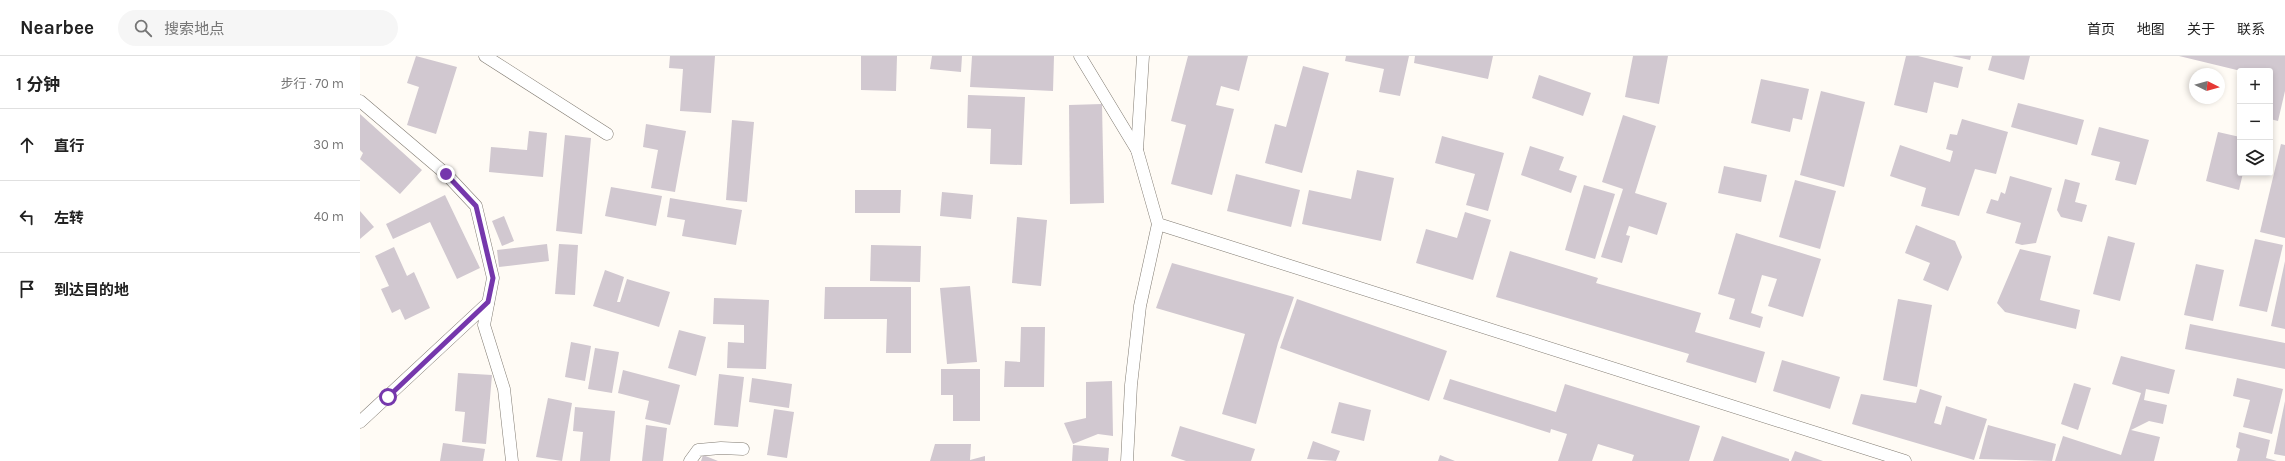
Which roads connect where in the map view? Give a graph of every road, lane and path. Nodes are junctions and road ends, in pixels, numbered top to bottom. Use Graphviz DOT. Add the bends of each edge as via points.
graph roads {
  1 [pos="485,56"];
  2 [pos="1080,56"];
  3 [pos="1143,56"];
  4 [pos="360,101"];
  5 [pos="607,134"];
  6 [pos="1137,150"];
  7 [pos="1158,224"];
  8 [pos="488,302"];
  9 [pos="360,422"];
  10 [pos="509,448"];
  11 [pos="743,449"];
  12 [pos="508,461"];
  13 [pos="512,461"];
  14 [pos="690,461"];
  15 [pos="1127,461"];
  16 [pos="1905,461"];
  1 -- 5 [label="lane"];
  2 -- 6 [label="lane"];
  3 -- 6 [label="lane"];
  4 -- 8 [label="lane" via="446,174 476,206 493,278"];
  6 -- 7 [label="lane"];
  7 -- 15 [label="lane" via="1140,306 1131,385"];
  7 -- 16 [label="lane"];
  8 -- 9 [label="lane"];
  8 -- 10 [label="lane" via="484,325 504,388"];
  10 -- 12 [label="lane"];
  10 -- 13 [label="lane"];
  11 -- 14 [label="lane" via="698,450"];
}
